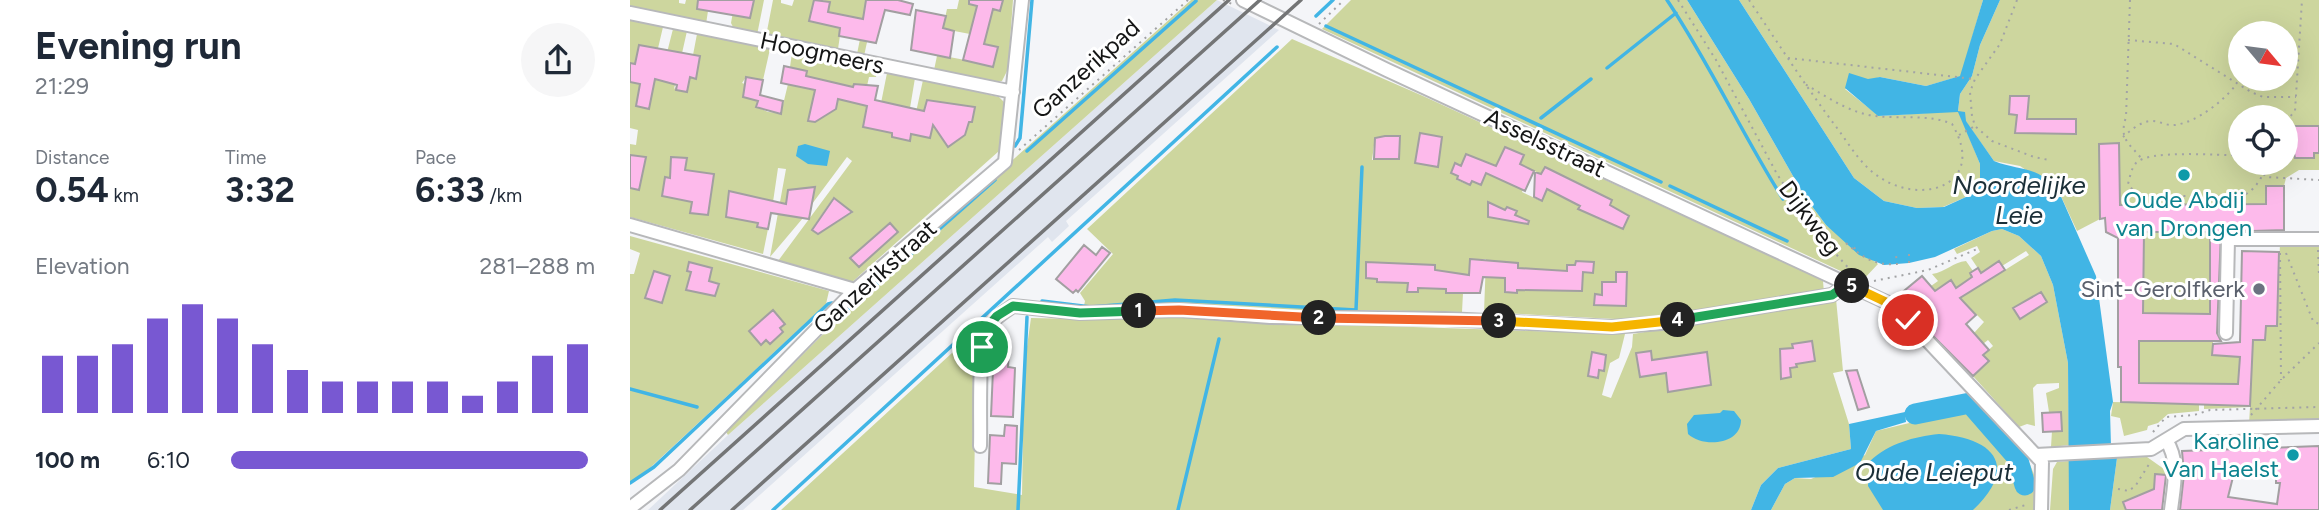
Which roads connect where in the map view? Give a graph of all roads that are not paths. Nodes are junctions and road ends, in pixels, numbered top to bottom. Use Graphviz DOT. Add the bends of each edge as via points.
graph roads {
  1 [pos="1022,0"];
  2 [pos="1243,0"];
  3 [pos="630,13"];
  4 [pos="1013,92"];
  5 [pos="630,225"];
  6 [pos="2318,239"];
  7 [pos="1848,284"];
  8 [pos="855,290"];
  9 [pos="2226,334"];
  10 [pos="2319,426"];
  11 [pos="2166,440"];
  12 [pos="980,446"];
  13 [pos="2036,455"];
  14 [pos="2040,505"];
  15 [pos="630,508"];
  16 [pos="2171,510"];
  1 -- 4 [label="street"];
  2 -- 7 [label="street, Asselsstraat"];
  3 -- 4 [label="street, Hoogmeers"];
  4 -- 8 [label="street, Ganzerikstraat" via="1005,162"];
  5 -- 8 [label="street"];
  6 -- 9 [label="street" via="2228,239"];
  7 -- 12 [label="street" via="1832,295 1631,327 1270,317 1179,310 1080,313 1013,306 986,329"];
  7 -- 13 [label="street, Dijkweg" via="1886,302 1908,320"];
  8 -- 15 [label="street, Ganzerikstraat" via="679,470"];
  10 -- 11 [label="street" via="2184,429"];
  11 -- 13 [label="street" via="2151,449 2126,452"];
  11 -- 16 [label="street" via="2174,452"];
  13 -- 14 [label="street" via="2042,462"];
}
